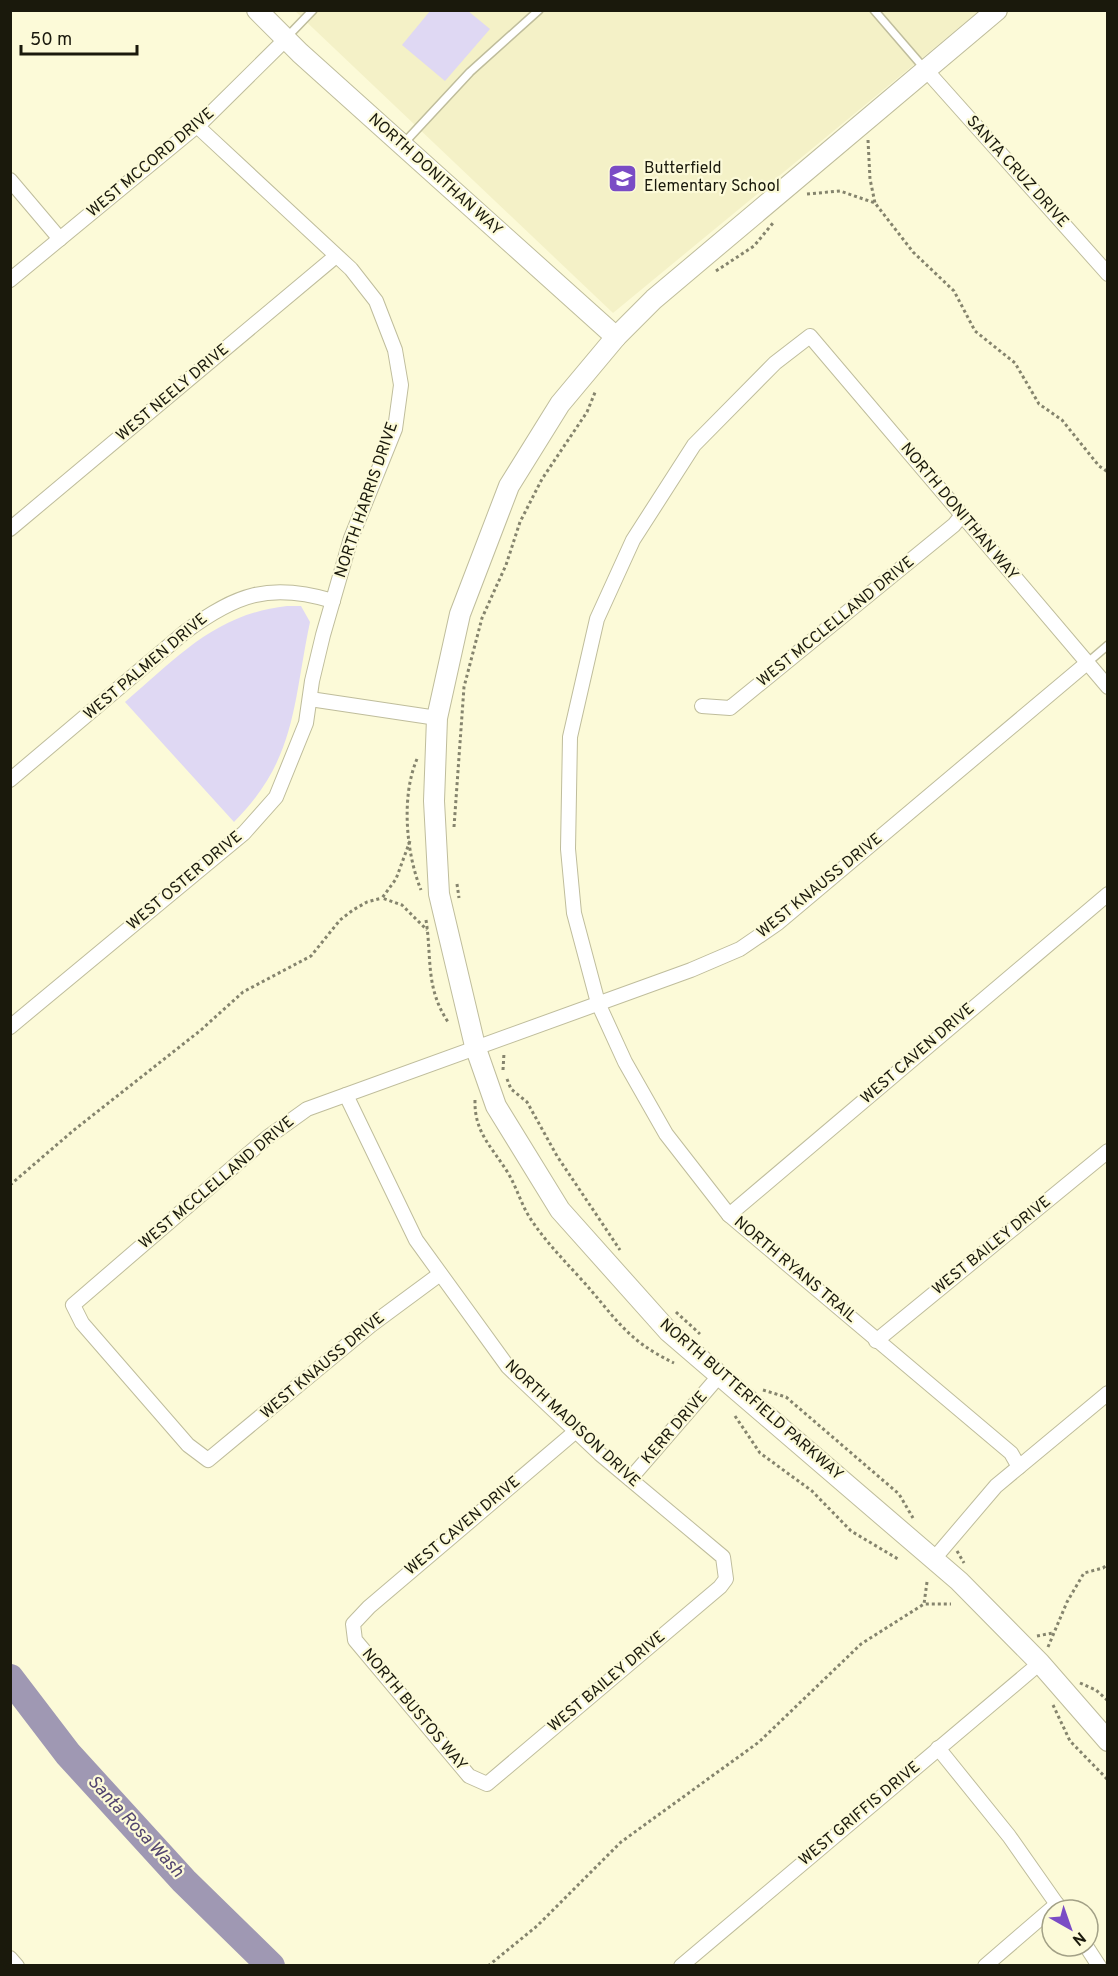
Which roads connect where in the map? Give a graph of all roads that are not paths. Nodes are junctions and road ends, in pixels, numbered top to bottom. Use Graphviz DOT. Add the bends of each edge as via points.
graph roads {
  1 [pos="257,10"];
  2 [pos="313,10"];
  3 [pos="539,10"];
  4 [pos="874,10"];
  5 [pos="997,10"];
  6 [pos="285,39"];
  7 [pos="926,70"];
  8 [pos="197,126"];
  9 [pos="402,145"];
  10 [pos="10,180"];
  11 [pos="60,239"];
  12 [pos="336,256"];
  13 [pos="1107,274"];
  14 [pos="10,280"];
  15 [pos="616,337"];
  16 [pos="962,515"];
  17 [pos="10,529"];
  18 [pos="333,601"];
  19 [pos="1107,645"];
  20 [pos="1087,663"];
  21 [pos="1107,687"];
  22 [pos="310,699"];
  23 [pos="702,706"];
  24 [pos="437,718"];
  25 [pos="10,780"];
  26 [pos="1107,894"];
  27 [pos="598,1003"];
  28 [pos="10,1027"];
  29 [pos="475,1046"];
  30 [pos="346,1095"];
  31 [pos="1107,1151"];
  32 [pos="729,1215"];
  33 [pos="440,1274"];
  34 [pos="876,1341"];
  35 [pos="719,1376"];
  36 [pos="1107,1393"];
  37 [pos="576,1431"];
  38 [pos="208,1460"];
  39 [pos="1019,1467"];
  40 [pos="630,1479"];
  41 [pos="933,1560"];
  42 [pos="726,1579"];
  43 [pos="353,1624"];
  44 [pos="1047,1655"];
  45 [pos="1107,1741"];
  46 [pos="938,1748"];
  47 [pos="487,1784"];
  48 [pos="1053,1898"];
  49 [pos="1040,1922"];
  50 [pos="10,1958"];
  51 [pos="17,1965"];
  52 [pos="681,1965"];
  53 [pos="985,1965"];
  1 -- 6 [label="street, NORTH DONITHAN WAY"];
  2 -- 6 [label="lane"];
  3 -- 9 [label="lane" via="470,72"];
  4 -- 7 [label="lane"];
  5 -- 7 [label="street, NORTH BUTTERFIELD PARKWAY"];
  6 -- 8 [label="street, WEST MCCORD DRIVE"];
  6 -- 9 [label="street, NORTH DONITHAN WAY"];
  7 -- 13 [label="street, SANTA CRUZ DRIVE"];
  7 -- 15 [label="street, NORTH BUTTERFIELD PARKWAY" via="654,299"];
  8 -- 11 [label="street, WEST MCCORD DRIVE"];
  8 -- 12 [label="street, NORTH HARRIS DRIVE"];
  9 -- 15 [label="street, NORTH DONITHAN WAY"];
  10 -- 11 [label="street"];
  11 -- 14 [label="street, WEST MCCORD DRIVE"];
  12 -- 17 [label="street, WEST NEELY DRIVE"];
  12 -- 18 [label="street, NORTH HARRIS DRIVE" via="376,301 395,350 401,385 395,429 351,538"];
  15 -- 24 [label="street, NORTH BUTTERFIELD PARKWAY" via="560,404 509,486 460,614"];
  16 -- 20 [label="street, NORTH DONITHAN WAY"];
  16 -- 23 [label="street, WEST MCCLELLAND DRIVE" via="730,708"];
  16 -- 27 [label="street, NORTH DONITHAN WAY" via="810,336 775,363 694,445 633,540 597,619 570,737 568,849 574,913"];
  18 -- 22 [label="street, NORTH HARRIS DRIVE"];
  18 -- 25 [label="street, WEST PALMEN DRIVE" via="285,590 249,597 214,611"];
  19 -- 20 [label="lane"];
  20 -- 21 [label="street, NORTH DONITHAN WAY"];
  20 -- 27 [label="street, WEST KNAUSS DRIVE" via="778,923 740,949"];
  22 -- 24 [label="street"];
  22 -- 28 [label="street, WEST OSTER DRIVE" via="306,723 276,797 244,833"];
  24 -- 29 [label="street, NORTH BUTTERFIELD PARKWAY" via="434,801 440,894"];
  26 -- 32 [label="street, WEST CAVEN DRIVE"];
  27 -- 29 [label="street, WEST KNAUSS DRIVE"];
  27 -- 32 [label="street, NORTH RYANS TRAIL" via="625,1062 666,1134"];
  29 -- 30 [label="street, WEST MCCLELLAND DRIVE"];
  29 -- 35 [label="street, NORTH BUTTERFIELD PARKWAY" via="496,1106 560,1210 669,1332"];
  30 -- 33 [label="street, NORTH MADISON DRIVE" via="416,1240"];
  30 -- 38 [label="street, WEST MCCLELLAND DRIVE" via="307,1109 268,1137 73,1305 82,1323 188,1445"];
  31 -- 34 [label="street, WEST BAILEY DRIVE"];
  32 -- 34 [label="street, NORTH RYANS TRAIL"];
  33 -- 37 [label="street, NORTH MADISON DRIVE" via="508,1366"];
  33 -- 38 [label="street, WEST KNAUSS DRIVE" via="372,1324"];
  34 -- 39 [label="street, NORTH RYANS TRAIL" via="1011,1453"];
  35 -- 40 [label="street, KERR DRIVE"];
  35 -- 41 [label="street, NORTH BUTTERFIELD PARKWAY"];
  36 -- 39 [label="street"];
  37 -- 40 [label="street, NORTH MADISON DRIVE"];
  37 -- 43 [label="street, WEST CAVEN DRIVE" via="377,1599"];
  39 -- 41 [label="street" via="996,1486"];
  40 -- 42 [label="street, NORTH MADISON DRIVE" via="723,1557"];
  41 -- 44 [label="street, NORTH BUTTERFIELD PARKWAY"];
  42 -- 47 [label="street, WEST BAILEY DRIVE"];
  43 -- 47 [label="street, NORTH BUSTOS WAY" via="355,1640 461,1767 469,1776"];
  44 -- 45 [label="street, NORTH BUTTERFIELD PARKWAY"];
  44 -- 46 [label="street, WEST GRIFFIS DRIVE"];
  46 -- 48 [label="street"];
  46 -- 52 [label="street, WEST GRIFFIS DRIVE"];
  49 -- 53 [label="street"];
  50 -- 51 [label="street"];
}
